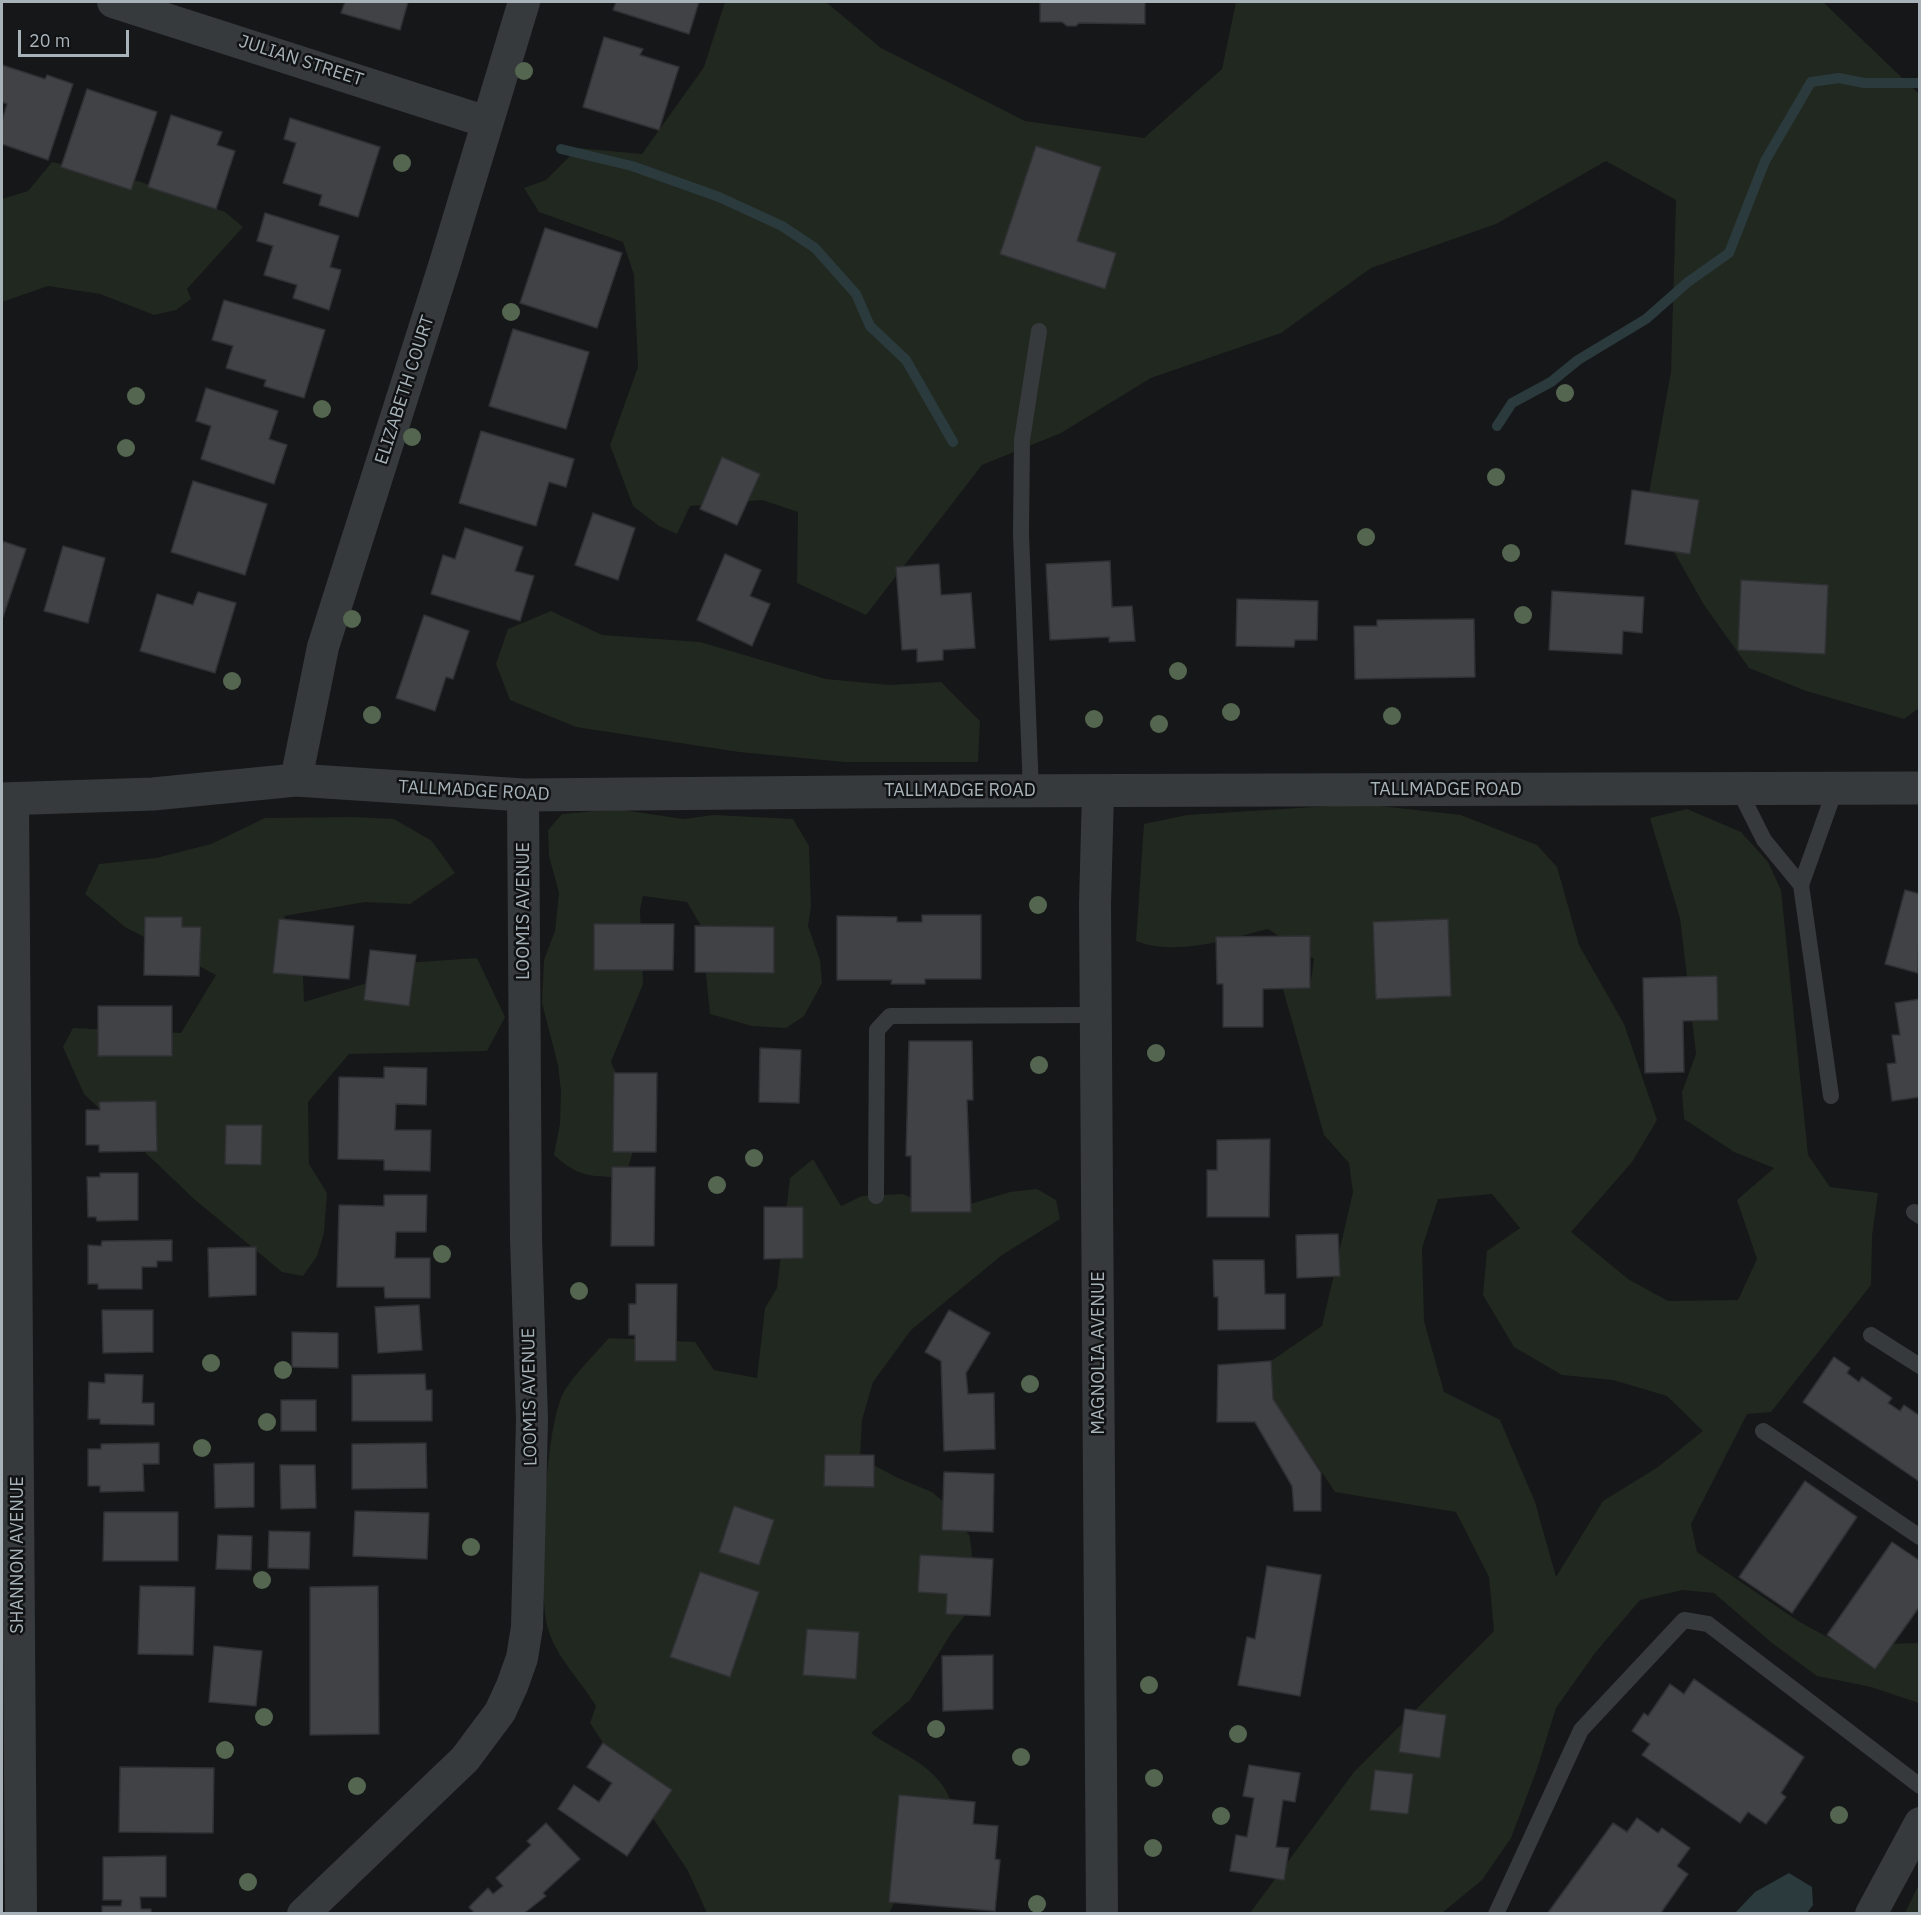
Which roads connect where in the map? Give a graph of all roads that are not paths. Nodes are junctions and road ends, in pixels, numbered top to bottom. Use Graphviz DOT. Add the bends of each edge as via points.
graph roads {
  1 [pos="113,2"];
  2 [pos="525,2"];
  3 [pos="487,122"];
  4 [pos="1039,331"];
  5 [pos="296,780"];
  6 [pos="1836,787"];
  7 [pos="1738,788"];
  8 [pos="1920,788"];
  9 [pos="1031,792"];
  10 [pos="1098,792"];
  11 [pos="523,795"];
  12 [pos="7,799"];
  13 [pos="1801,885"];
  14 [pos="1096,1015"];
  15 [pos="1831,1096"];
  16 [pos="876,1196"];
  17 [pos="1871,1335"];
  18 [pos="1920,1366"];
  19 [pos="1763,1431"];
  20 [pos="1920,1537"];
  21 [pos="1920,1785"];
  22 [pos="1920,1823"];
  23 [pos="21,1914"];
  24 [pos="303,1914"];
  25 [pos="1102,1914"];
  26 [pos="1496,1914"];
  27 [pos="1872,1914"];
  1 -- 3 [label="street, JULIAN STREET"];
  2 -- 3 [label="street, ELIZABETH COURT"];
  3 -- 5 [label="street, ELIZABETH COURT" via="323,647"];
  4 -- 9 [label="lane" via="1022,440 1021,534"];
  5 -- 11 [label="street, TALLMADGE ROAD"];
  5 -- 12 [label="street, TALLMADGE ROAD" via="153,794"];
  6 -- 7 [label="street, TALLMADGE ROAD"];
  6 -- 8 [label="street, TALLMADGE ROAD"];
  6 -- 13 [label="lane"];
  7 -- 10 [label="street, TALLMADGE ROAD"];
  7 -- 13 [label="lane" via="1764,840"];
  9 -- 10 [label="street, TALLMADGE ROAD"];
  9 -- 11 [label="street, TALLMADGE ROAD"];
  10 -- 14 [label="street, MAGNOLIA AVENUE"];
  11 -- 24 [label="street, LOOMIS AVENUE" via="526,1239 532,1419 527,1626 522,1658 500,1712 465,1759"];
  12 -- 23 [label="street, SHANNON AVENUE"];
  13 -- 15 [label="lane"];
  14 -- 16 [label="lane" via="890,1016 878,1030"];
  14 -- 25 [label="street, MAGNOLIA AVENUE"];
  17 -- 18 [label="lane"];
  19 -- 20 [label="lane"];
  21 -- 26 [label="lane" via="1708,1624 1684,1620 1581,1730"];
  22 -- 27 [label="street"];
}
